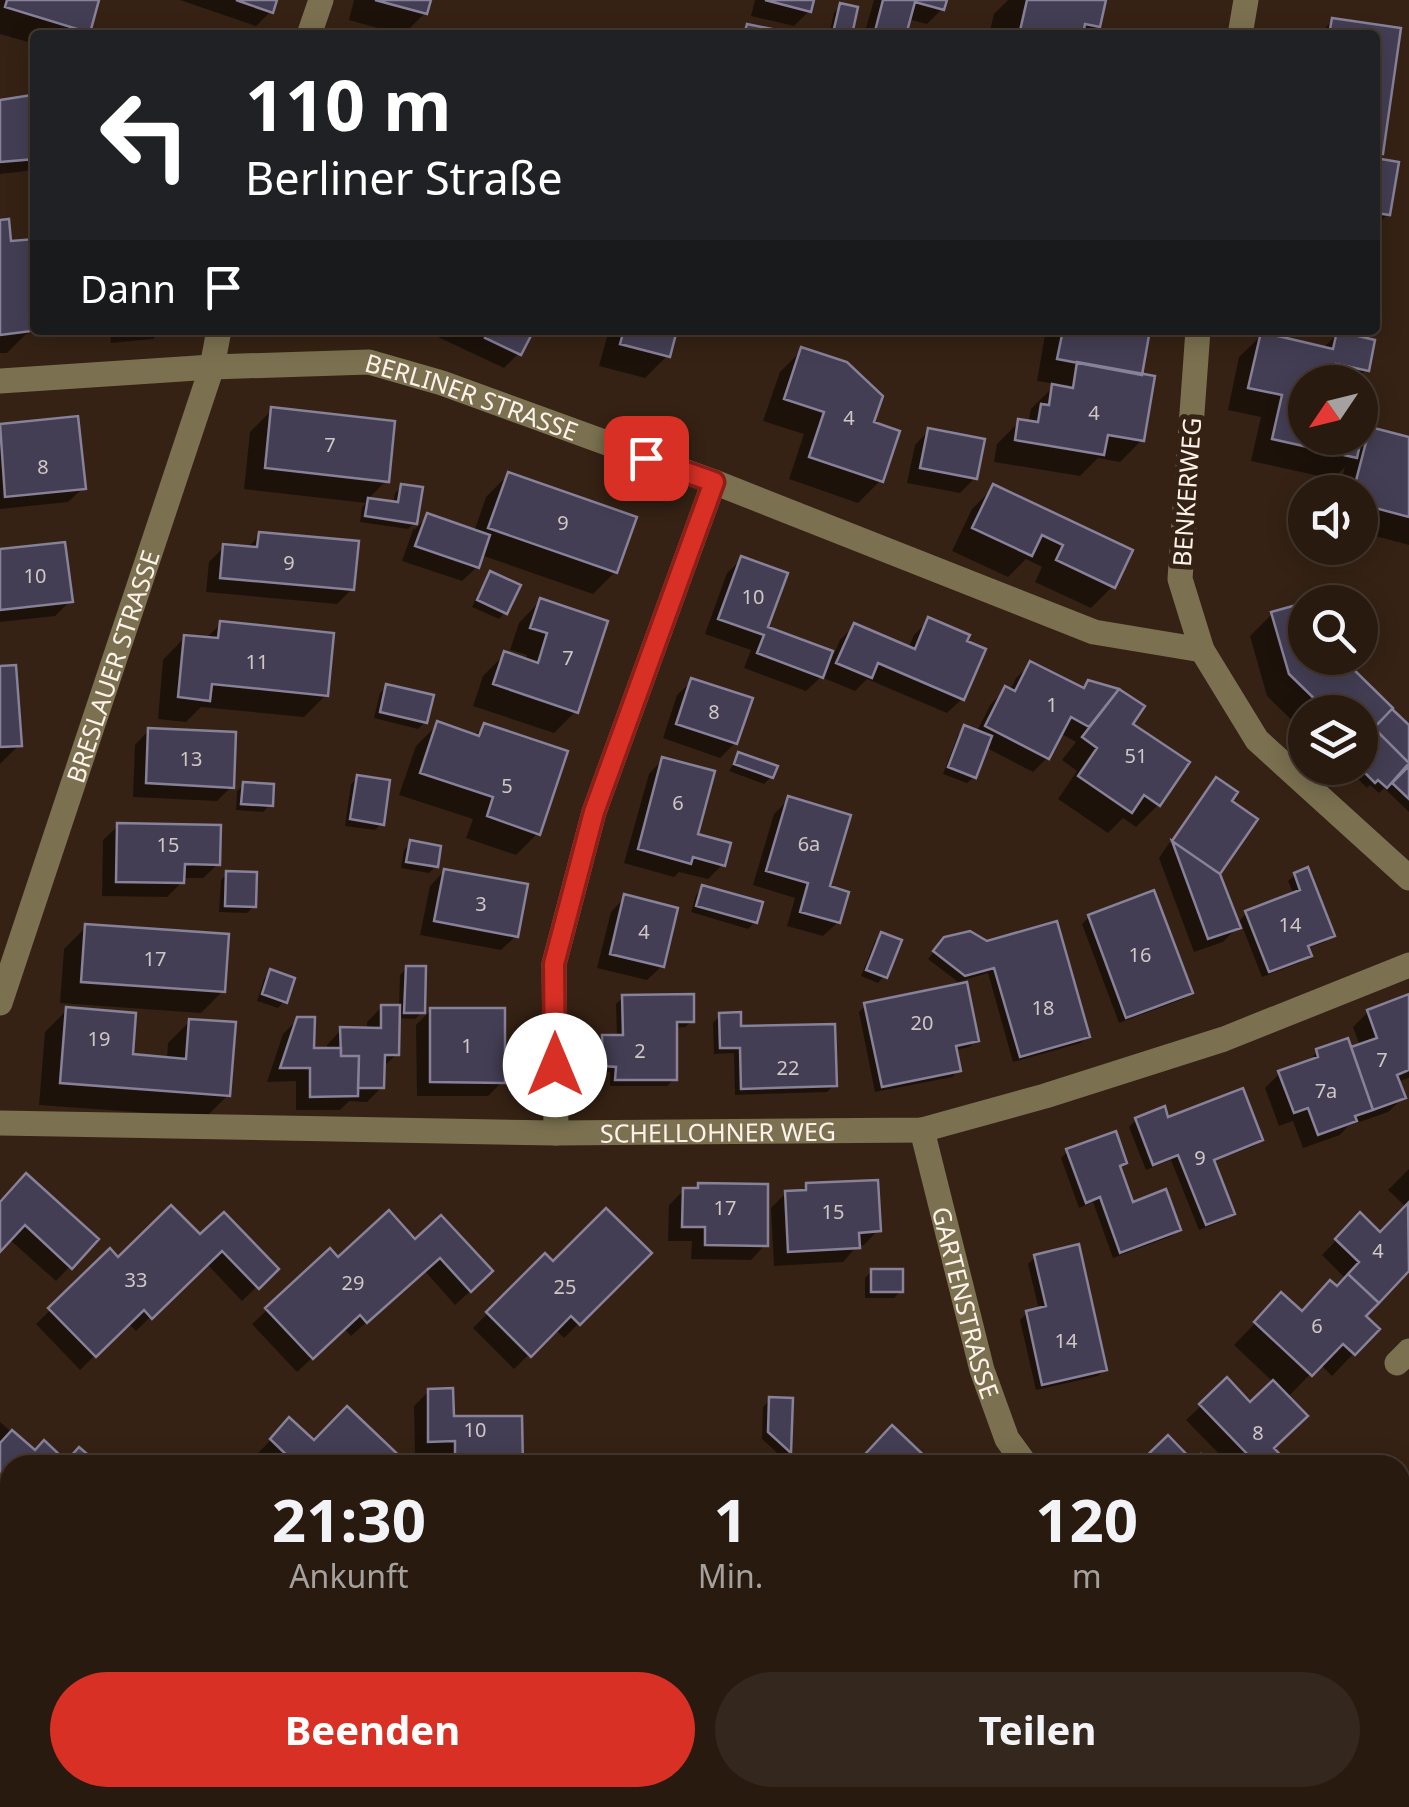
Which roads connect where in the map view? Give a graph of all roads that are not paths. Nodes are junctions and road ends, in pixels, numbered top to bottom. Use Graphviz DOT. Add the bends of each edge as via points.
graph roads {
  1 [pos="321,0"];
  2 [pos="1246,0"];
  3 [pos="311,30"];
  4 [pos="1241,30"];
  5 [pos="218,335"];
  6 [pos="1198,335"];
  7 [pos="212,366"];
  8 [pos="0,381"];
  9 [pos="714,482"];
  10 [pos="1202,650"];
  11 [pos="1409,878"];
  12 [pos="1409,965"];
  13 [pos="0,1002"];
  14 [pos="0,1123"];
  15 [pos="922,1130"];
  16 [pos="556,1133"];
  17 [pos="1019,1455"];
  1 -- 3 [label="street"];
  2 -- 4 [label="street"];
  5 -- 7 [label="street, BRESLAUER STRASSE"];
  6 -- 10 [label="street, BENKERWEG" via="1180,579"];
  7 -- 8 [label="street, BERLINER STRASSE"];
  7 -- 9 [label="street, BERLINER STRASSE" via="369,362"];
  7 -- 13 [label="street, BRESLAUER STRASSE"];
  9 -- 10 [label="street, BERLINER STRASSE" via="1094,632"];
  9 -- 16 [label="street" via="594,812 554,964"];
  10 -- 11 [label="street, BENKERWEG" via="1257,740"];
  12 -- 15 [label="street, SCHELLOHNER WEG" via="1224,1039"];
  14 -- 16 [label="street, SCHELLOHNER WEG"];
  15 -- 16 [label="street, SCHELLOHNER WEG"];
  15 -- 17 [label="street, GARTENSTRASSE" via="982,1370"];
}
